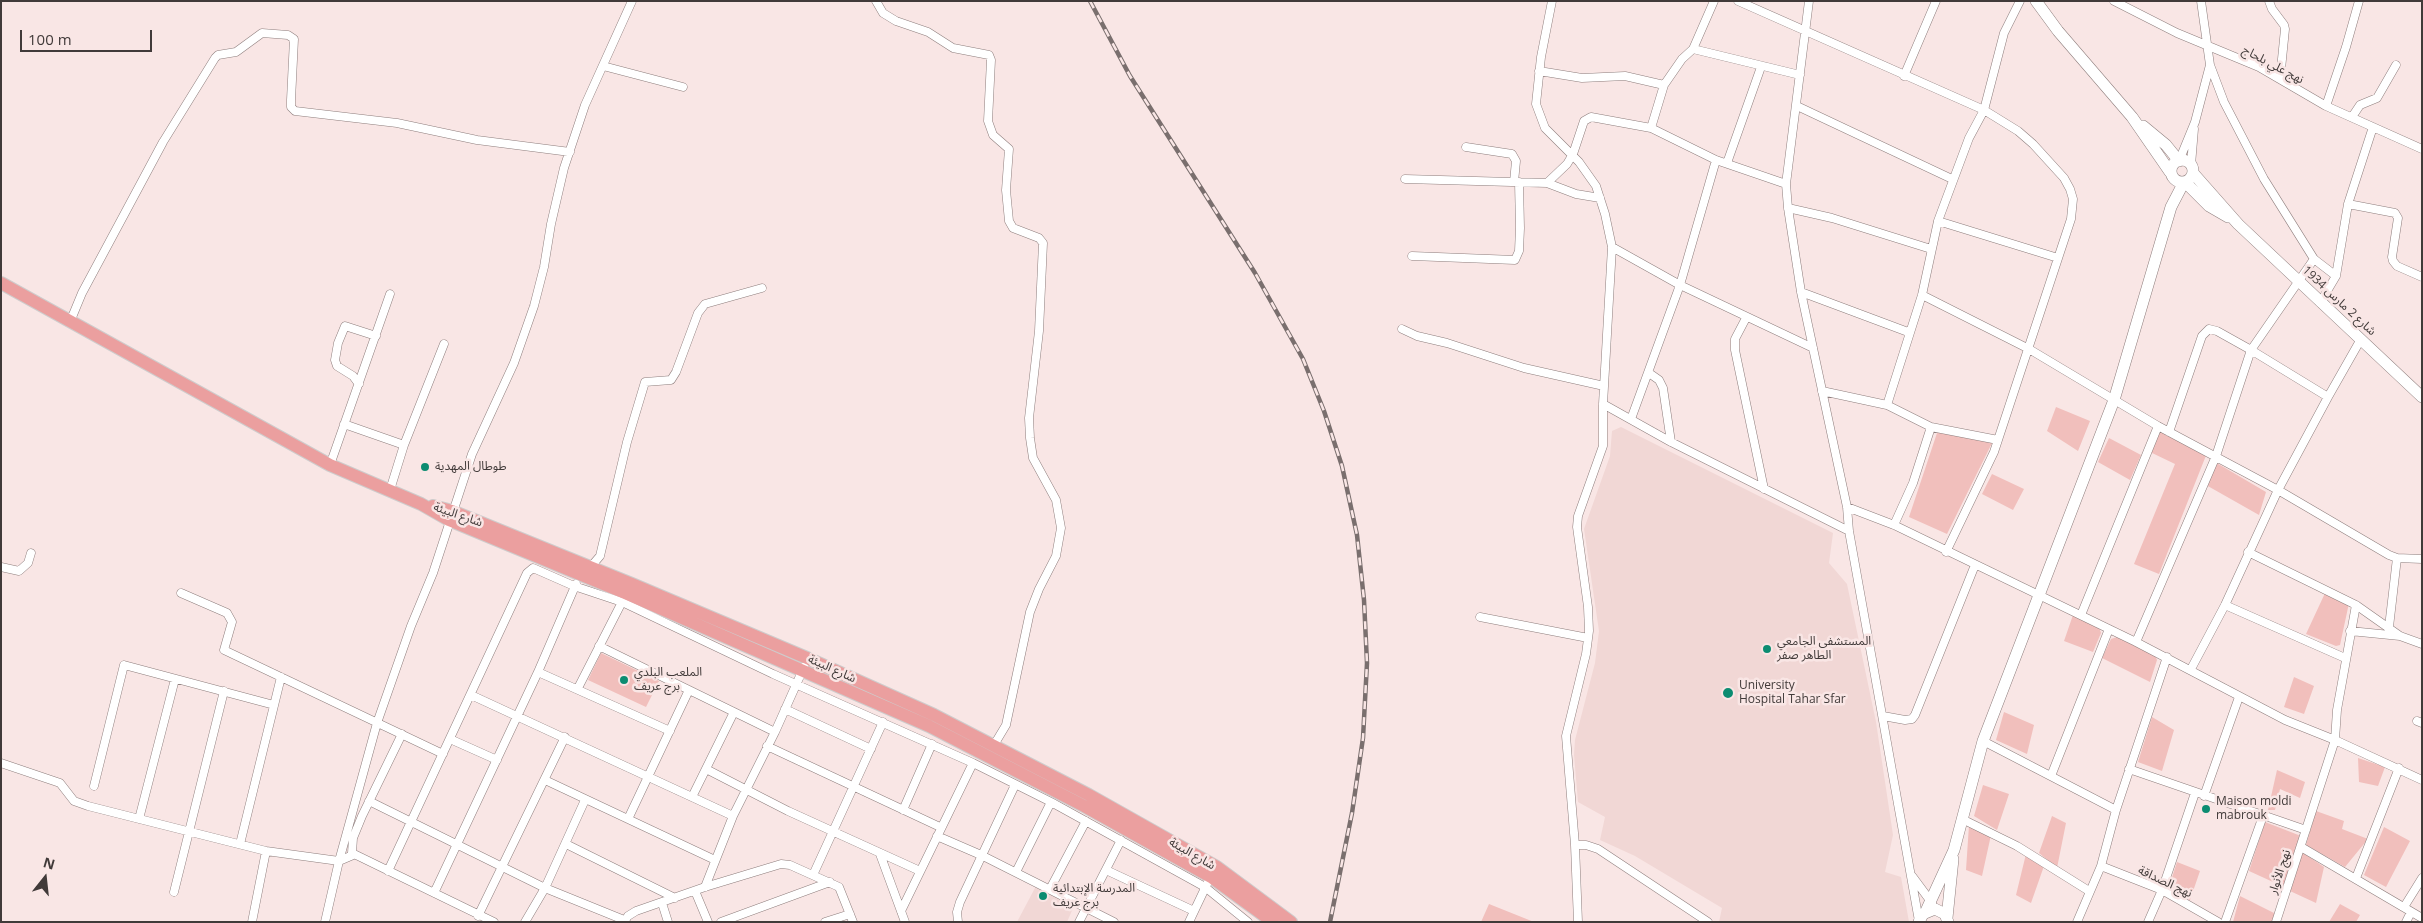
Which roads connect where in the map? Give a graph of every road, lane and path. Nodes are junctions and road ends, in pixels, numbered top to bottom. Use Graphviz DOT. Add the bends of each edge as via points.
graph roads {
  1 [pos="632,1"];
  2 [pos="876,1"];
  3 [pos="1552,1"];
  4 [pos="1714,1"];
  5 [pos="1738,1"];
  6 [pos="1809,1"];
  7 [pos="1936,1"];
  8 [pos="2020,1"];
  9 [pos="2036,1"];
  10 [pos="2114,1"];
  11 [pos="2200,1"];
  12 [pos="2269,1"];
  13 [pos="2359,1"];
  14 [pos="1805,31"];
  15 [pos="2206,46"];
  16 [pos="1693,49"];
  17 [pos="2210,65"];
  18 [pos="2396,65"];
  19 [pos="603,66"];
  20 [pos="1761,67"];
  21 [pos="1539,71"];
  22 [pos="1800,75"];
  23 [pos="1904,76"];
  24 [pos="2280,79"];
  25 [pos="1664,85"];
  26 [pos="683,87"];
  27 [pos="1797,106"];
  28 [pos="2326,106"];
  29 [pos="1984,110"];
  30 [pos="2132,117"];
  31 [pos="2352,117"];
  32 [pos="2195,122"];
  33 [pos="2373,127"];
  34 [pos="1651,128"];
  35 [pos="1466,148"];
  36 [pos="2422,149"];
  37 [pos="570,152"];
  38 [pos="1573,154"];
  39 [pos="1716,160"];
  40 [pos="2179,161"];
  41 [pos="1727,163"];
  42 [pos="2171,175"];
  43 [pos="2188,176"];
  44 [pos="1405,179"];
  45 [pos="1952,179"];
  46 [pos="1516,182"];
  47 [pos="1547,183"];
  48 [pos="1786,184"];
  49 [pos="1600,198"];
  50 [pos="2348,204"];
  51 [pos="2171,207"];
  52 [pos="1788,208"];
  53 [pos="1938,221"];
  54 [pos="1612,247"];
  55 [pos="1931,250"];
  56 [pos="1412,256"];
  57 [pos="2058,258"];
  58 [pos="2314,258"];
  59 [pos="2336,276"];
  60 [pos="2422,277"];
  61 [pos="2298,282"];
  62 [pos="1,283"];
  63 [pos="1680,285"];
  64 [pos="762,288"];
  65 [pos="1801,292"];
  66 [pos="390,294"];
  67 [pos="1922,295"];
  68 [pos="2320,303"];
  69 [pos="1746,318"];
  70 [pos="70,322"];
  71 [pos="1402,329"];
  72 [pos="1908,332"];
  73 [pos="376,336"];
  74 [pos="2360,339"];
  75 [pos="444,344"];
  76 [pos="1814,348"];
  77 [pos="2029,349"];
  78 [pos="2251,350"];
  79 [pos="1649,373"];
  80 [pos="359,384"];
  81 [pos="1604,386"];
  82 [pos="1822,390"];
  83 [pos="2328,397"];
  84 [pos="2422,397"];
  85 [pos="2114,400"];
  86 [pos="1603,404"];
  87 [pos="1887,405"];
  88 [pos="1631,419"];
  89 [pos="344,424"];
  90 [pos="2158,426"];
  91 [pos="1931,427"];
  92 [pos="2169,432"];
  93 [pos="1998,440"];
  94 [pos="1671,442"];
  95 [pos="404,445"];
  96 [pos="2216,456"];
  97 [pos="330,465"];
  98 [pos="1764,489"];
  99 [pos="390,490"];
  100 [pos="2278,490"];
  101 [pos="1847,507"];
  102 [pos="451,515"];
  103 [pos="1894,525"];
  104 [pos="1849,531"];
  105 [pos="1946,552"];
  106 [pos="2248,552"];
  107 [pos="31,553"];
  108 [pos="2398,558"];
  109 [pos="2422,559"];
  110 [pos="1975,565"];
  111 [pos="1,567"];
  112 [pos="587,572"];
  113 [pos="574,586"];
  114 [pos="181,593"];
  115 [pos="2038,596"];
  116 [pos="622,602"];
  117 [pos="2226,605"];
  118 [pos="2356,606"];
  119 [pos="2081,615"];
  120 [pos="1480,617"];
  121 [pos="2389,627"];
  122 [pos="2109,629"];
  123 [pos="2350,631"];
  124 [pos="2400,636"];
  125 [pos="1588,638"];
  126 [pos="2136,642"];
  127 [pos="2422,644"];
  128 [pos="598,646"];
  129 [pos="2167,657"];
  130 [pos="2345,658"];
  131 [pos="805,664"];
  132 [pos="2192,669"];
  133 [pos="538,672"];
  134 [pos="281,677"];
  135 [pos="175,678"];
  136 [pos="797,684"];
  137 [pos="578,688"];
  138 [pos="690,690"];
  139 [pos="224,691"];
  140 [pos="472,695"];
  141 [pos="2239,697"];
  142 [pos="274,705"];
  143 [pos="785,710"];
  144 [pos="734,712"];
  145 [pos="517,716"];
  146 [pos="1883,716"];
  147 [pos="377,722"];
  148 [pos="883,722"];
  149 [pos="670,731"];
  150 [pos="775,732"];
  151 [pos="402,734"];
  152 [pos="565,737"];
  153 [pos="450,739"];
  154 [pos="2335,740"];
  155 [pos="1983,741"];
  156 [pos="932,744"];
  157 [pos="767,746"];
  158 [pos="994,746"];
  159 [pos="871,750"];
  160 [pos="443,754"];
  161 [pos="497,760"];
  162 [pos="1,763"];
  163 [pos="973,763"];
  164 [pos="2398,768"];
  165 [pos="706,769"];
  166 [pos="2129,769"];
  167 [pos="2051,776"];
  168 [pos="648,777"];
  169 [pos="545,780"];
  170 [pos="2422,780"];
  171 [pos="1014,785"];
  172 [pos="94,786"];
  173 [pos="854,788"];
  174 [pos="747,789"];
  175 [pos="2195,793"];
  176 [pos="2204,796"];
  177 [pos="692,797"];
  178 [pos="585,800"];
  179 [pos="369,801"];
  180 [pos="1051,802"];
  181 [pos="903,810"];
  182 [pos="2116,810"];
  183 [pos="733,816"];
  184 [pos="2262,816"];
  185 [pos="139,819"];
  186 [pos="628,819"];
  187 [pos="1962,819"];
  188 [pos="1086,821"];
  189 [pos="410,822"];
  190 [pos="940,827"];
  191 [pos="188,830"];
  192 [pos="2306,830"];
  193 [pos="834,831"];
  194 [pos="937,836"];
  195 [pos="1122,840"];
  196 [pos="240,844"];
  197 [pos="566,844"];
  198 [pos="1575,845"];
  199 [pos="457,846"];
  200 [pos="2301,847"];
  201 [pos="1954,850"];
  202 [pos="266,851"];
  203 [pos="880,854"];
  204 [pos="353,855"];
  205 [pos="981,855"];
  206 [pos="715,860"];
  207 [pos="340,861"];
  208 [pos="2101,866"];
  209 [pos="502,868"];
  210 [pos="920,870"];
  211 [pos="1106,870"];
  212 [pos="388,871"];
  213 [pos="1016,872"];
  214 [pos="1910,873"];
  215 [pos="813,874"];
  216 [pos="1211,877"];
  217 [pos="2356,878"];
  218 [pos="2422,878"];
  219 [pos="830,882"];
  220 [pos="705,887"];
  221 [pos="544,888"];
  222 [pos="1050,889"];
  223 [pos="2162,890"];
  224 [pos="695,891"];
  225 [pos="174,892"];
  226 [pos="2089,892"];
  227 [pos="434,893"];
  228 [pos="675,898"];
  229 [pos="662,903"];
  230 [pos="1932,907"];
  231 [pos="1085,908"];
  232 [pos="2407,909"];
  233 [pos="1194,911"];
  234 [pos="901,912"];
  235 [pos="478,916"];
  236 [pos="851,918"];
  237 [pos="2422,918"];
  238 [pos="1948,920"];
  239 [pos="624,921"];
  240 [pos="252,922"];
  241 [pos="325,922"];
  242 [pos="494,922"];
  243 [pos="525,922"];
  244 [pos="668,922"];
  245 [pos="708,922"];
  246 [pos="721,922"];
  247 [pos="825,922"];
  248 [pos="905,922"];
  249 [pos="958,922"];
  250 [pos="1079,922"];
  251 [pos="1114,922"];
  252 [pos="1189,922"];
  253 [pos="1248,922"];
  254 [pos="1272,922"];
  255 [pos="1291,922"];
  256 [pos="1578,922"];
  257 [pos="1708,922"];
  258 [pos="1919,922"];
  259 [pos="2077,922"];
  260 [pos="2148,922"];
  261 [pos="2218,922"];
  262 [pos="2225,922"];
  263 [pos="2276,922"];
  264 [pos="2406,922"];
  1 -- 19 [label="street"];
  2 -- 158 [label="street" via="883,13 896,21 928,32 953,48 989,55 988,121 993,135 1008,149 1006,190 1009,222 1013,228 1039,238 1043,243 1040,331 1029,418 1030,438 1033,458 1056,500 1061,528 1056,556 1030,612 1006,725"];
  3 -- 21 [label="street"];
  4 -- 16 [label="street"];
  5 -- 14 [label="street"];
  6 -- 14 [label="street"];
  7 -- 23 [label="street"];
  8 -- 29 [label="street" via="2004,33"];
  9 -- 30 [label="street"];
  10 -- 15 [label="street, نهج علي بلحاج"];
  11 -- 15 [label="street"];
  12 -- 24 [label="street" via="2285,29"];
  13 -- 28 [label="street"];
  14 -- 22 [label="street"];
  14 -- 23 [label="street"];
  15 -- 17 [label="street"];
  15 -- 24 [label="street, نهج علي بلحاج"];
  16 -- 20 [label="street"];
  16 -- 25 [label="street"];
  17 -- 32 [label="street"];
  17 -- 58 [label="street" via="2224,102 2264,179"];
  18 -- 31 [label="street" via="2382,93 2372,101 2360,104"];
  19 -- 26 [label="street"];
  19 -- 37 [label="street" via="585,105"];
  20 -- 22 [label="street"];
  20 -- 41 [label="street"];
  21 -- 25 [label="street" via="1576,78 1625,76"];
  21 -- 38 [label="street" via="1536,104 1540,116 1551,135"];
  22 -- 27 [label="street"];
  23 -- 29 [label="street"];
  24 -- 28 [label="street, نهج علي بلحاج"];
  25 -- 34 [label="street"];
  27 -- 45 [label="street"];
  27 -- 48 [label="street"];
  28 -- 31 [label="street, نهج علي بلحاج"];
  29 -- 45 [label="street"];
  29 -- 57 [label="street" via="2033,144 2070,189 2073,208"];
  30 -- 40 [label="street" via="2166,145"];
  30 -- 42 [label="street"];
  31 -- 33 [label="street, نهج علي بلحاج"];
  32 -- 40 [label="street"];
  32 -- 43 [label="street"];
  33 -- 36 [label="street, نهج علي بلحاج"];
  33 -- 50 [label="street"];
  34 -- 38 [label="street" via="1597,117 1586,118"];
  34 -- 39 [label="street"];
  35 -- 46 [label="street" via="1512,154 1516,160"];
  37 -- 70 [label="street" via="477,140 397,123 295,111 291,107 294,39 288,35 262,33 236,52 215,58 163,142 82,293"];
  37 -- 102 [label="street" via="557,196 534,306 514,362 472,454"];
  38 -- 47 [label="street" via="1560,173"];
  38 -- 49 [label="street"];
  39 -- 41 [label="street"];
  39 -- 63 [label="street"];
  40 -- 42 [label="street" via="2172,165"];
  40 -- 43 [label="street" via="2185,161"];
  41 -- 48 [label="street"];
  42 -- 43 [label="street" via="2177,182"];
  42 -- 51 [label="street"];
  43 -- 51 [label="street"];
  43 -- 61 [label="street, شارع 2 مارس 1934"];
  44 -- 46 [label="street"];
  45 -- 53 [label="street"];
  46 -- 47 [label="street"];
  46 -- 56 [label="street" via="1520,244 1515,260"];
  47 -- 49 [label="street" via="1576,194"];
  48 -- 52 [label="street"];
  49 -- 54 [label="street"];
  50 -- 59 [label="street"];
  50 -- 60 [label="street" via="2395,213 2398,218 2393,261"];
  51 -- 85 [label="street"];
  52 -- 55 [label="street" via="1832,218"];
  52 -- 65 [label="street"];
  53 -- 55 [label="street"];
  53 -- 57 [label="street"];
  54 -- 63 [label="street"];
  54 -- 81 [label="street"];
  55 -- 67 [label="street"];
  57 -- 77 [label="street"];
  58 -- 59 [label="street"];
  58 -- 61 [label="street"];
  59 -- 68 [label="street"];
  61 -- 68 [label="street, شارع 2 مارس 1934"];
  61 -- 78 [label="street"];
  62 -- 70 [label="main road, شارع البيئة"];
  63 -- 69 [label="street"];
  63 -- 79 [label="street"];
  64 -- 112 [label="street" via="704,304 671,380 645,382 600,556"];
  65 -- 72 [label="street"];
  65 -- 76 [label="street"];
  66 -- 73 [label="street"];
  67 -- 72 [label="street"];
  67 -- 77 [label="street"];
  68 -- 74 [label="street, شارع 2 مارس 1934"];
  69 -- 76 [label="street"];
  69 -- 98 [label="street" via="1735,340 1735,350"];
  70 -- 97 [label="main road, شارع البيئة"];
  71 -- 81 [label="street" via="1524,368"];
  72 -- 87 [label="street"];
  73 -- 80 [label="street"];
  73 -- 80 [label="street" via="346,326 338,343 337,366 354,376"];
  74 -- 83 [label="street"];
  74 -- 84 [label="street, شارع 2 مارس 1934"];
  75 -- 95 [label="street"];
  76 -- 82 [label="street"];
  77 -- 85 [label="street"];
  77 -- 93 [label="street"];
  78 -- 83 [label="street"];
  78 -- 92 [label="street" via="2212,329 2203,333"];
  78 -- 96 [label="street"];
  79 -- 88 [label="street"];
  79 -- 94 [label="street" via="1663,388"];
  80 -- 89 [label="street"];
  81 -- 86 [label="street"];
  82 -- 87 [label="street"];
  82 -- 101 [label="street"];
  83 -- 100 [label="street"];
  85 -- 90 [label="street"];
  85 -- 115 [label="street"];
  86 -- 88 [label="street"];
  86 -- 125 [label="street" via="1603,446 1576,527 1588,608"];
  87 -- 91 [label="street"];
  88 -- 94 [label="street"];
  89 -- 95 [label="street"];
  89 -- 97 [label="street"];
  90 -- 92 [label="street"];
  90 -- 119 [label="street"];
  91 -- 93 [label="street"];
  91 -- 103 [label="street" via="1913,483"];
  92 -- 96 [label="street"];
  93 -- 105 [label="street"];
  94 -- 98 [label="street"];
  95 -- 99 [label="street"];
  96 -- 100 [label="street"];
  96 -- 126 [label="street"];
  97 -- 99 [label="main road, شارع البيئة"];
  98 -- 104 [label="street"];
  99 -- 102 [label="main road, شارع البيئة"];
  100 -- 106 [label="street"];
  100 -- 108 [label="street"];
  101 -- 103 [label="street"];
  101 -- 104 [label="street"];
  102 -- 112 [label="main road, شارع البيئة"];
  102 -- 147 [label="street" via="433,573 410,626"];
  103 -- 105 [label="street"];
  104 -- 146 [label="street"];
  105 -- 110 [label="street"];
  106 -- 117 [label="street"];
  106 -- 118 [label="street"];
  107 -- 111 [label="street" via="28,563 19,571"];
  108 -- 109 [label="street"];
  108 -- 121 [label="street"];
  110 -- 115 [label="street"];
  110 -- 146 [label="street" via="1915,715 1905,720"];
  112 -- 113 [label="street"];
  112 -- 131 [label="main road, شارع البيئة"];
  113 -- 116 [label="street"];
  113 -- 133 [label="street"];
  113 -- 140 [label="street" via="533,568 529,570"];
  114 -- 134 [label="street" via="227,613 232,622 224,650"];
  115 -- 119 [label="street"];
  115 -- 155 [label="street"];
  116 -- 128 [label="street"];
  116 -- 136 [label="street"];
  117 -- 130 [label="street"];
  117 -- 132 [label="street"];
  118 -- 121 [label="street"];
  118 -- 123 [label="street, نهج الأنوار"];
  119 -- 122 [label="street"];
  120 -- 125 [label="street"];
  121 -- 124 [label="street"];
  122 -- 126 [label="street"];
  122 -- 167 [label="street"];
  123 -- 124 [label="street"];
  123 -- 130 [label="street, نهج الأنوار"];
  124 -- 127 [label="street"];
  125 -- 198 [label="street" via="1566,736"];
  126 -- 129 [label="street"];
  128 -- 137 [label="street"];
  128 -- 138 [label="street"];
  129 -- 132 [label="street"];
  129 -- 166 [label="street"];
  130 -- 154 [label="street, نهج الأنوار"];
  131 -- 136 [label="street"];
  131 -- 158 [label="main road, شارع البيئة" via="934,716"];
  131 -- 216 [label="main road, شارع البيئة" via="1084,806"];
  132 -- 141 [label="street"];
  133 -- 137 [label="street"];
  133 -- 145 [label="street"];
  134 -- 142 [label="street"];
  134 -- 147 [label="street"];
  135 -- 139 [label="street"];
  135 -- 172 [label="street" via="124,665"];
  135 -- 185 [label="street"];
  136 -- 143 [label="street"];
  136 -- 148 [label="street"];
  137 -- 149 [label="street"];
  138 -- 144 [label="street"];
  138 -- 149 [label="street"];
  139 -- 142 [label="street"];
  139 -- 191 [label="street"];
  140 -- 145 [label="street"];
  140 -- 153 [label="street"];
  141 -- 154 [label="street"];
  141 -- 176 [label="street"];
  142 -- 196 [label="street"];
  143 -- 150 [label="street"];
  143 -- 159 [label="street"];
  144 -- 150 [label="street"];
  144 -- 165 [label="street"];
  145 -- 152 [label="street"];
  145 -- 161 [label="street"];
  146 -- 214 [label="street"];
  147 -- 151 [label="street"];
  147 -- 207 [label="street"];
  148 -- 156 [label="street"];
  148 -- 159 [label="street"];
  149 -- 168 [label="street"];
  150 -- 157 [label="street"];
  151 -- 160 [label="street"];
  151 -- 179 [label="street"];
  152 -- 168 [label="street"];
  152 -- 169 [label="street"];
  153 -- 160 [label="street"];
  153 -- 161 [label="street"];
  154 -- 164 [label="street"];
  154 -- 192 [label="street, نهج الأنوار"];
  155 -- 167 [label="street"];
  155 -- 187 [label="street"];
  156 -- 163 [label="street"];
  156 -- 181 [label="street"];
  157 -- 173 [label="street"];
  157 -- 174 [label="street"];
  158 -- 216 [label="main road, شارع البيئة" via="1089,795"];
  159 -- 173 [label="street"];
  160 -- 189 [label="street"];
  161 -- 199 [label="street"];
  162 -- 185 [label="street" via="60,783 74,801"];
  163 -- 171 [label="street"];
  163 -- 190 [label="street"];
  164 -- 170 [label="street"];
  164 -- 217 [label="street"];
  165 -- 174 [label="street"];
  165 -- 177 [label="street"];
  166 -- 175 [label="street"];
  166 -- 182 [label="street"];
  167 -- 182 [label="street"];
  168 -- 177 [label="street"];
  168 -- 186 [label="street"];
  169 -- 178 [label="street"];
  169 -- 209 [label="street"];
  171 -- 180 [label="street"];
  171 -- 205 [label="street"];
  173 -- 181 [label="street"];
  173 -- 193 [label="street"];
  174 -- 183 [label="street"];
  174 -- 193 [label="street"];
  175 -- 176 [label="street"];
  175 -- 223 [label="street"];
  176 -- 184 [label="street"];
  177 -- 183 [label="street"];
  178 -- 186 [label="street"];
  178 -- 197 [label="street"];
  179 -- 189 [label="street"];
  179 -- 204 [label="street" via="353,838"];
  180 -- 188 [label="street"];
  180 -- 213 [label="street"];
  181 -- 190 [label="street"];
  182 -- 208 [label="street"];
  183 -- 206 [label="street"];
  184 -- 192 [label="street"];
  184 -- 262 [label="street"];
  185 -- 191 [label="street"];
  186 -- 206 [label="street"];
  187 -- 201 [label="street"];
  187 -- 226 [label="street" via="2017,846"];
  188 -- 195 [label="street"];
  188 -- 222 [label="street"];
  189 -- 199 [label="street"];
  189 -- 212 [label="street"];
  190 -- 194 [label="street"];
  191 -- 196 [label="street"];
  191 -- 225 [label="street"];
  192 -- 200 [label="street, نهج الأنوار"];
  193 -- 203 [label="street"];
  193 -- 215 [label="street"];
  194 -- 205 [label="street"];
  194 -- 210 [label="street"];
  195 -- 211 [label="street"];
  195 -- 216 [label="street"];
  196 -- 202 [label="street"];
  197 -- 221 [label="street"];
  197 -- 228 [label="street"];
  198 -- 256 [label="street"];
  198 -- 257 [label="street" via="1598,849"];
  199 -- 209 [label="street"];
  199 -- 227 [label="street"];
  200 -- 217 [label="street"];
  200 -- 263 [label="street, نهج الأنوار"];
  201 -- 230 [label="street"];
  201 -- 238 [label="street"];
  202 -- 207 [label="street"];
  202 -- 240 [label="street"];
  203 -- 210 [label="street"];
  203 -- 234 [label="street"];
  204 -- 207 [label="street"];
  204 -- 212 [label="street"];
  205 -- 213 [label="street"];
  205 -- 249 [label="street" via="960,902"];
  206 -- 220 [label="street"];
  207 -- 241 [label="street"];
  208 -- 223 [label="street, نهج الصداقة"];
  208 -- 226 [label="street"];
  209 -- 221 [label="street"];
  209 -- 235 [label="street"];
  210 -- 234 [label="street"];
  211 -- 231 [label="street"];
  211 -- 233 [label="street"];
  212 -- 227 [label="street"];
  213 -- 222 [label="street"];
  214 -- 230 [label="street"];
  214 -- 258 [label="street"];
  215 -- 219 [label="street"];
  215 -- 220 [label="street" via="782,864"];
  216 -- 233 [label="street"];
  216 -- 253 [label="street"];
  216 -- 254 [label="main road, شارع البيئة"];
  216 -- 255 [label="main road, شارع البيئة"];
  217 -- 232 [label="street"];
  218 -- 232 [label="street"];
  219 -- 236 [label="street" via="840,888"];
  219 -- 246 [label="street"];
  220 -- 224 [label="street"];
  221 -- 239 [label="street"];
  221 -- 243 [label="street"];
  222 -- 231 [label="street"];
  223 -- 260 [label="street"];
  223 -- 261 [label="street, نهج الصداقة"];
  224 -- 228 [label="street"];
  224 -- 245 [label="street"];
  226 -- 259 [label="street"];
  227 -- 235 [label="street"];
  228 -- 229 [label="street"];
  229 -- 239 [label="street" via="636,911"];
  229 -- 244 [label="street"];
  230 -- 238 [label="street"];
  230 -- 258 [label="street"];
  231 -- 250 [label="street"];
  231 -- 251 [label="street"];
  232 -- 237 [label="street"];
  232 -- 264 [label="street"];
  233 -- 252 [label="street"];
  234 -- 248 [label="street"];
  235 -- 242 [label="street"];
  236 -- 247 [label="street"];
}
